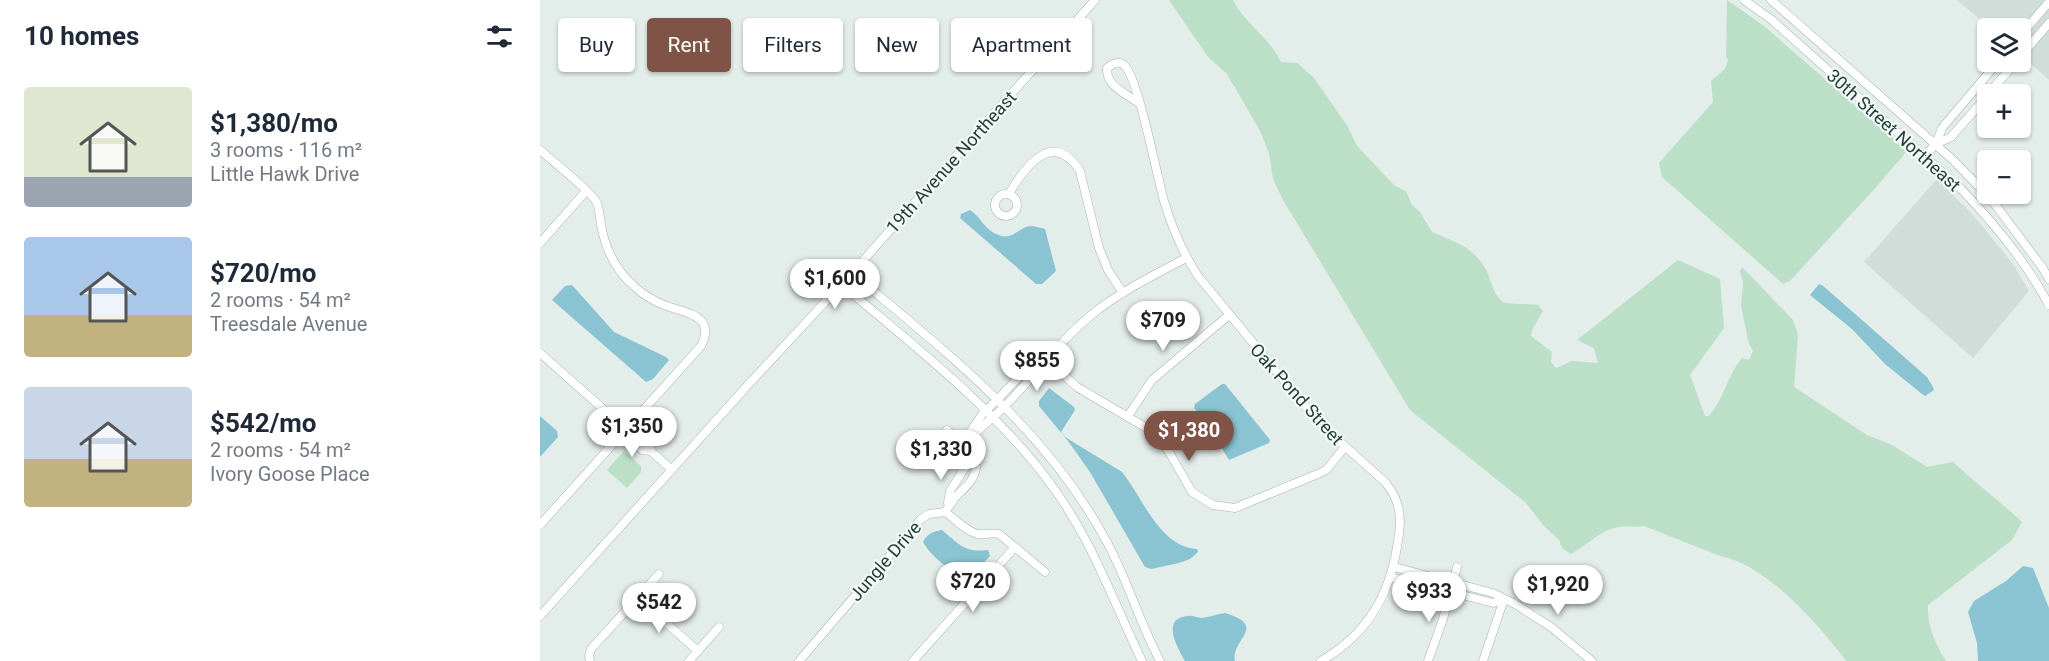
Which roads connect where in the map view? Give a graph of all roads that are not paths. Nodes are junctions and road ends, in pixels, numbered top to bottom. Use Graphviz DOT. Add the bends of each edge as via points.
graph roads {
  1 [pos="1095,0"];
  2 [pos="1744,0"];
  3 [pos="1771,0"];
  4 [pos="2049,2"];
  5 [pos="2031,23"];
  6 [pos="2049,24"];
  7 [pos="2031,44"];
  8 [pos="1990,72"];
  9 [pos="2007,72"];
  10 [pos="1997,84"];
  11 [pos="1140,104"];
  12 [pos="1977,108"];
  13 [pos="1936,144"];
  14 [pos="540,150"];
  15 [pos="1925,155"];
  16 [pos="586,191"];
  17 [pos="1009,194"];
  18 [pos="540,243"];
  19 [pos="1186,258"];
  20 [pos="852,273"];
  21 [pos="2049,279"];
  22 [pos="841,284"];
  23 [pos="1123,293"];
  24 [pos="2049,305"];
  25 [pos="1229,315"];
  26 [pos="540,353"];
  27 [pos="1046,359"];
  28 [pos="998,399"];
  29 [pos="1005,406"];
  30 [pos="986,410"];
  31 [pos="1128,416"];
  32 [pos="994,417"];
  33 [pos="627,429"];
  34 [pos="947,430"];
  35 [pos="966,440"];
  36 [pos="1345,447"];
  37 [pos="966,449"];
  38 [pos="671,469"];
  39 [pos="945,512"];
  40 [pos="540,525"];
  41 [pos="1016,547"];
  42 [pos="1394,567"];
  43 [pos="1457,567"];
  44 [pos="1045,572"];
  45 [pos="659,574"];
  46 [pos="1391,577"];
  47 [pos="1453,582"];
  48 [pos="1451,592"];
  49 [pos="638,598"];
  50 [pos="1504,599"];
  51 [pos="540,616"];
  52 [pos="719,627"];
  53 [pos="698,651"];
  54 [pos="590,661"];
  55 [pos="689,661"];
  56 [pos="799,661"];
  57 [pos="913,661"];
  58 [pos="1142,661"];
  59 [pos="1160,661"];
  60 [pos="1321,661"];
  61 [pos="1428,661"];
  62 [pos="1483,661"];
  63 [pos="1592,661"];
  1 -- 20 [label="street, 19th Avenue Northeast"];
  2 -- 15 [label="street, 30th Street Northeast" via="1772,20"];
  3 -- 13 [label="street, 30th Street Northeast"];
  4 -- 5 [label="street"];
  6 -- 7 [label="street"];
  8 -- 13 [label="street" via="1942,128"];
  9 -- 10 [label="street"];
  11 -- 11 [label="street, Oak Pond Street" via="1111,83 1107,68 1113,63 1125,66"];
  11 -- 19 [label="street, Oak Pond Street" via="1164,199"];
  12 -- 13 [label="street" via="1952,137"];
  13 -- 15 [label="street"];
  13 -- 21 [label="street, 30th Street Northeast" via="1991,199"];
  14 -- 16 [label="street"];
  15 -- 24 [label="street, 30th Street Northeast" via="1982,210"];
  16 -- 18 [label="street"];
  16 -- 33 [label="street" via="597,204 602,232 617,268 636,288 662,304 698,317 705,329 701,346"];
  17 -- 23 [label="street" via="1019,176 1046,153 1058,152 1074,161 1080,171 1099,248"];
  19 -- 23 [label="street"];
  19 -- 25 [label="street, Oak Pond Street"];
  20 -- 22 [label="street, 19th Avenue Northeast"];
  20 -- 28 [label="street"];
  22 -- 30 [label="street"];
  22 -- 38 [label="street, 19th Avenue Northeast"];
  23 -- 27 [label="street" via="1078,326"];
  25 -- 31 [label="street" via="1152,380"];
  25 -- 36 [label="street, Oak Pond Street" via="1319,423"];
  26 -- 33 [label="street"];
  27 -- 28 [label="street" via="1022,374"];
  27 -- 29 [label="street"];
  27 -- 31 [label="street" via="1077,387"];
  28 -- 29 [label="street"];
  28 -- 30 [label="street"];
  29 -- 32 [label="street"];
  29 -- 59 [label="street" via="1071,485 1107,543"];
  30 -- 32 [label="street"];
  30 -- 35 [label="street"];
  31 -- 36 [label="street" via="1161,441 1192,492 1224,507 1248,504 1320,473"];
  32 -- 37 [label="street" via="976,433"];
  32 -- 58 [label="street" via="1026,452 1073,518 1106,579"];
  33 -- 38 [label="street" via="637,439 646,440 651,451"];
  33 -- 40 [label="street"];
  34 -- 35 [label="street"];
  35 -- 37 [label="street"];
  36 -- 42 [label="street, Oak Pond Street" via="1385,482 1399,505 1401,520"];
  37 -- 39 [label="street" via="970,460 950,491"];
  38 -- 51 [label="street, 19th Avenue Northeast"];
  39 -- 41 [label="street" via="971,532 999,534"];
  39 -- 56 [label="street, Jungle Drive" via="921,519"];
  41 -- 44 [label="street"];
  41 -- 57 [label="street"];
  42 -- 46 [label="street, Oak Pond Street"];
  42 -- 47 [label="street"];
  43 -- 47 [label="street"];
  45 -- 49 [label="street"];
  46 -- 48 [label="street"];
  46 -- 60 [label="street, Oak Pond Street" via="1381,601 1358,633"];
  47 -- 48 [label="street"];
  47 -- 50 [label="street"];
  48 -- 50 [label="street" via="1492,603"];
  48 -- 61 [label="street"];
  49 -- 53 [label="street"];
  49 -- 54 [label="street" via="591,649"];
  50 -- 62 [label="street"];
  50 -- 63 [label="street" via="1551,627"];
  52 -- 53 [label="street"];
  53 -- 55 [label="street"];
}
